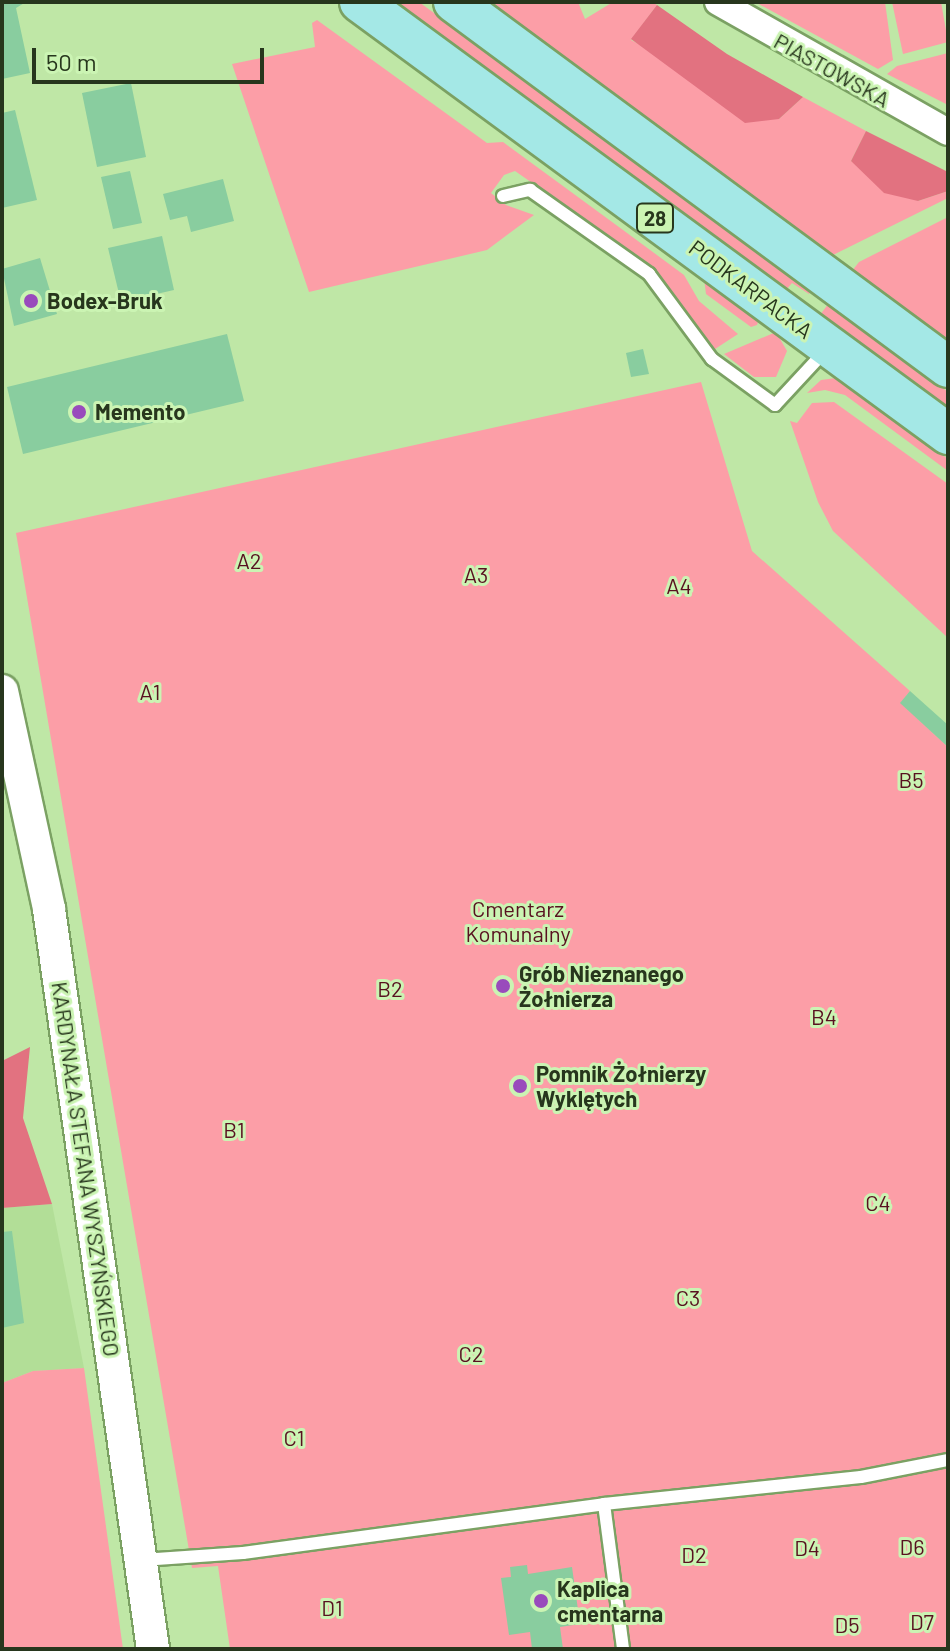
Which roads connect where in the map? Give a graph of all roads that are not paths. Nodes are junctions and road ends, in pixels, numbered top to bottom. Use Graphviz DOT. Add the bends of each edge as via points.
graph roads {
  1 [pos="360,2"];
  2 [pos="454,2"];
  3 [pos="718,2"];
  4 [pos="948,132"];
  5 [pos="503,196"];
  6 [pos="828,347"];
  7 [pos="948,367"];
  8 [pos="948,434"];
  9 [pos="2,691"];
  10 [pos="948,1460"];
  11 [pos="604,1504"];
  12 [pos="141,1560"];
  13 [pos="153,1649"];
  14 [pos="623,1649"];
  1 -- 6 [label="main road, PODKARPACKA / 28"];
  2 -- 7 [label="main road, 28"];
  3 -- 4 [label="street, PIASTOWSKA"];
  5 -- 6 [label="lane" via="530,190 649,274 712,359 775,405"];
  6 -- 8 [label="main road, PODKARPACKA / 28"];
  9 -- 12 [label="street, KARDYNAŁA STEFANA WYSZYŃSKIEGO" via="49,909"];
  10 -- 11 [label="lane" via="861,1477"];
  11 -- 12 [label="lane" via="243,1553"];
  11 -- 14 [label="lane"];
  12 -- 13 [label="street, KARDYNAŁA STEFANA WYSZYŃSKIEGO"];
}
